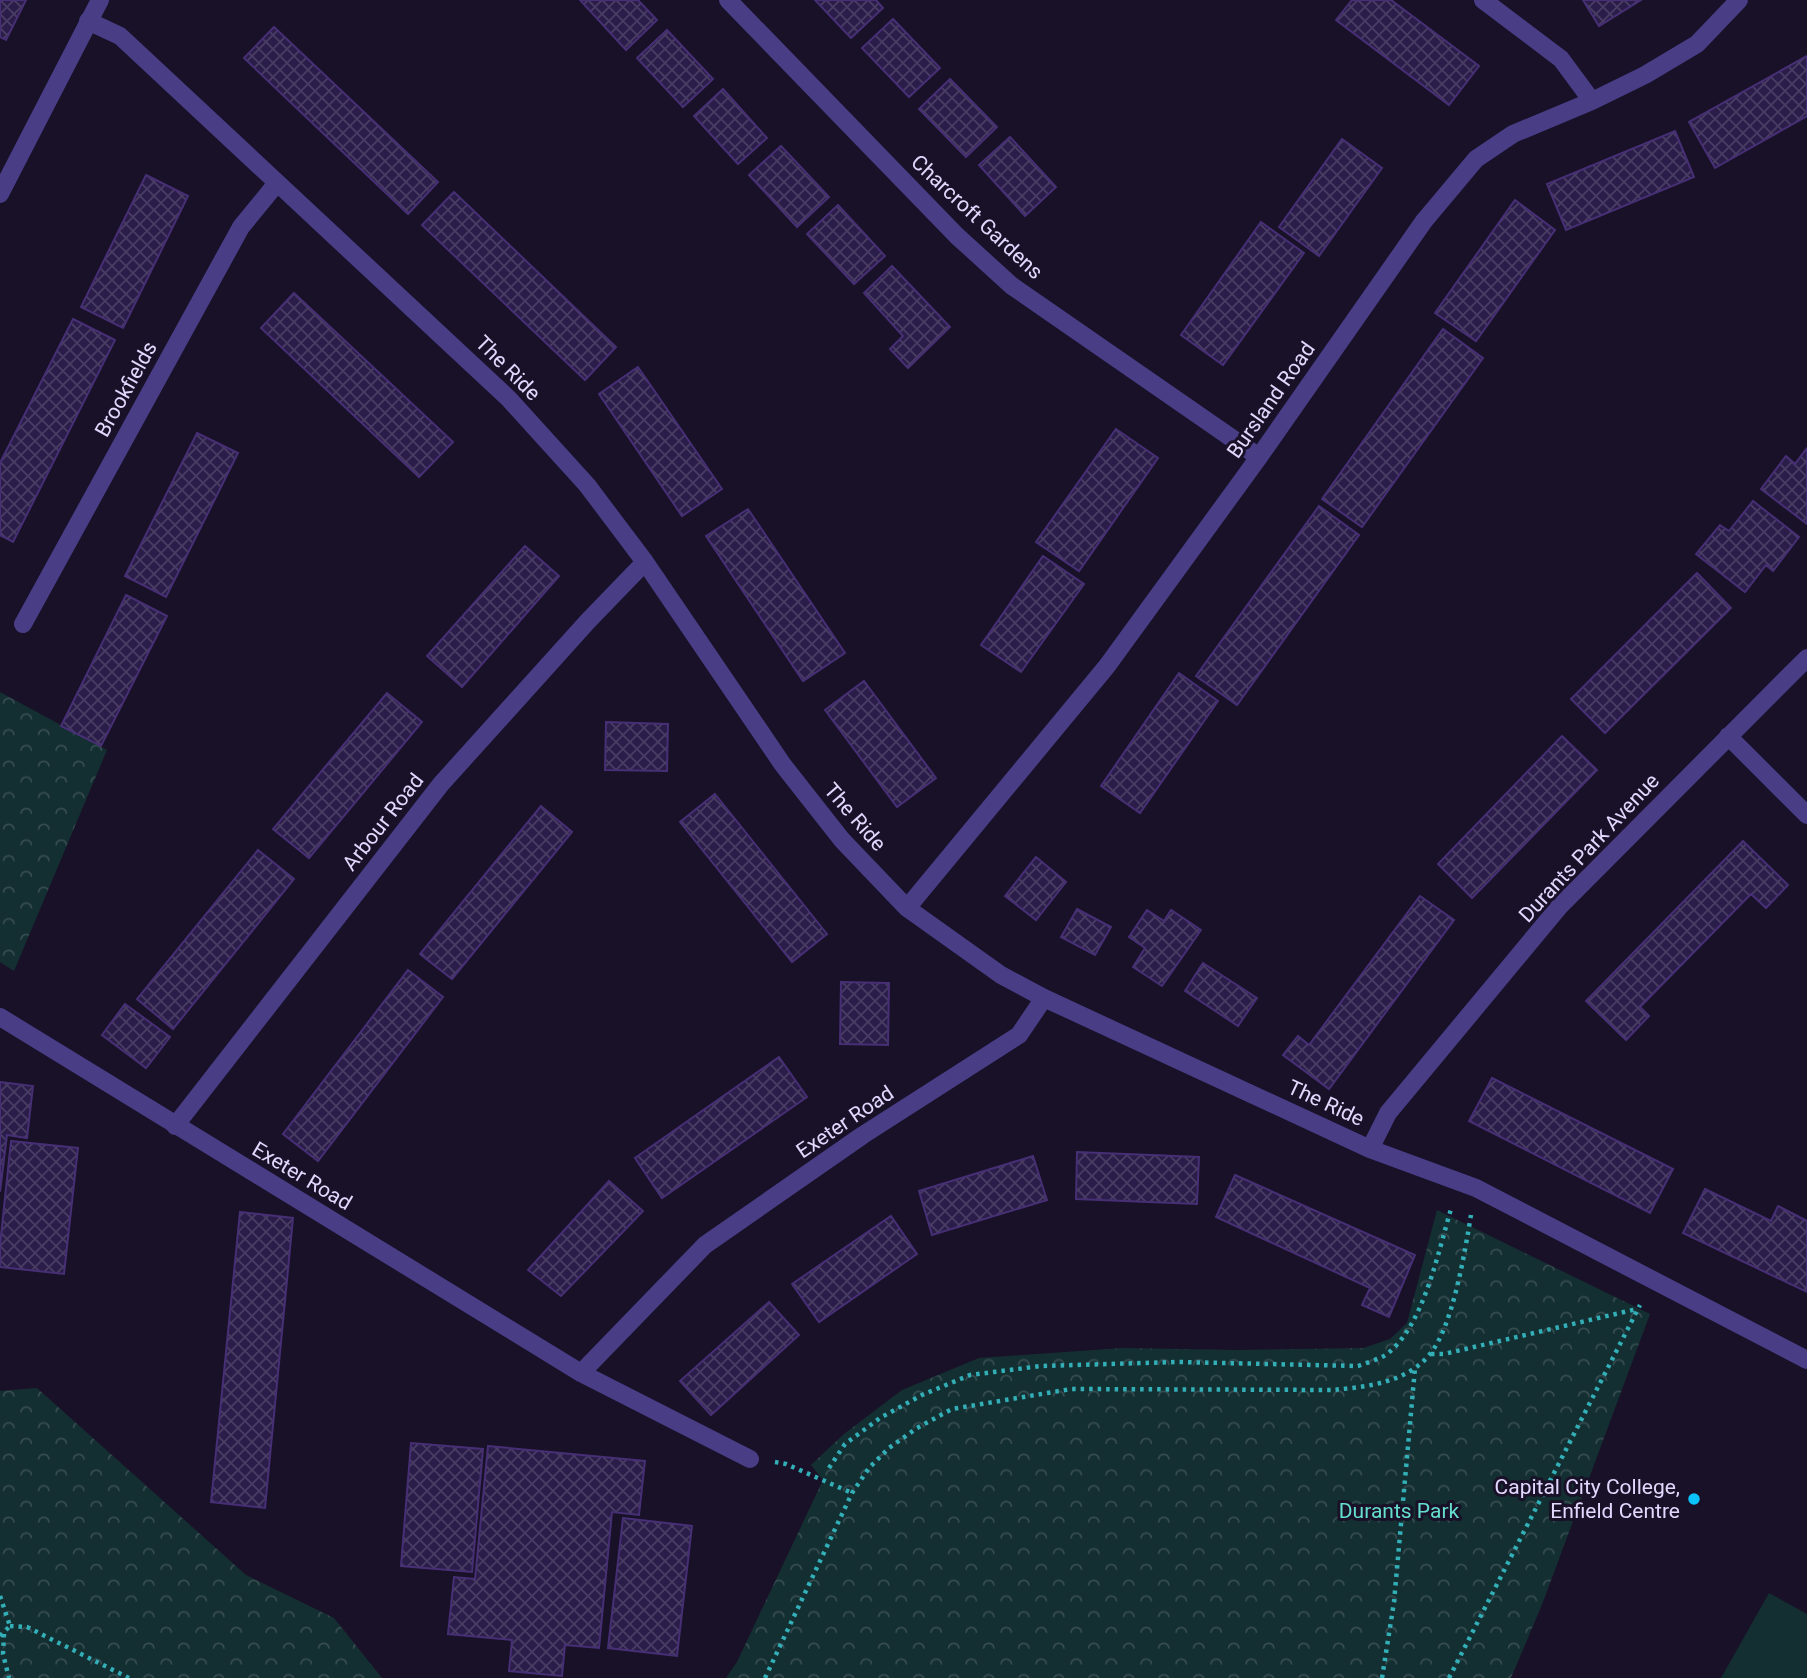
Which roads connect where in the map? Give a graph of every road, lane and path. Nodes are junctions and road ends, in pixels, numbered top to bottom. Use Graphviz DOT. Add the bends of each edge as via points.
graph roads {
  1 [pos="100,0"];
  2 [pos="728,0"];
  3 [pos="1483,0"];
  4 [pos="1739,0"];
  5 [pos="88,20"];
  6 [pos="1592,101"];
  7 [pos="277,183"];
  8 [pos="0,194"];
  9 [pos="1259,457"];
  10 [pos="645,562"];
  11 [pos="23,624"];
  12 [pos="1807,658"];
  13 [pos="1728,736"];
  14 [pos="1807,815"];
  15 [pos="907,908"];
  16 [pos="1044,998"];
  17 [pos="0,1017"];
  18 [pos="175,1126"];
  19 [pos="1370,1149"];
  20 [pos="1460,1181"];
  21 [pos="1469,1227"];
  22 [pos="1431,1354"];
  23 [pos="1807,1360"];
  24 [pos="1415,1367"];
  25 [pos="581,1373"];
  26 [pos="750,1459"];
  27 [pos="829,1468"];
  28 [pos="852,1493"];
  29 [pos="0,1597"];
  30 [pos="10,1626"];
  31 [pos="2,1635"];
  32 [pos="9,1678"];
  33 [pos="128,1678"];
  34 [pos="765,1678"];
  35 [pos="1382,1678"];
  36 [pos="1449,1678"];
  1 -- 5 [label="street"];
  2 -- 9 [label="street, Charcroft Gardens" via="957,236 1012,286"];
  3 -- 6 [label="street" via="1561,59"];
  4 -- 6 [label="street, Bursland Road" via="1697,44"];
  5 -- 7 [label="street, The Ride" via="120,36"];
  5 -- 8 [label="street"];
  6 -- 9 [label="street, Bursland Road" via="1513,134 1476,159 1424,221"];
  7 -- 10 [label="street, The Ride" via="509,399 587,485"];
  7 -- 11 [label="street, Brookfields" via="241,227"];
  9 -- 15 [label="street, Bursland Road" via="1107,666"];
  10 -- 15 [label="street, The Ride" via="783,765 842,840"];
  10 -- 18 [label="street, Arbour Road" via="441,784"];
  12 -- 13 [label="street, Durants Park Avenue"];
  13 -- 14 [label="street"];
  13 -- 19 [label="street, Durants Park Avenue" via="1559,907 1388,1113"];
  15 -- 16 [label="street, The Ride" via="1000,975"];
  16 -- 19 [label="street, The Ride"];
  16 -- 25 [label="street, Exeter Road" via="1019,1035 863,1135 705,1245"];
  17 -- 18 [label="street, Exeter Road"];
  18 -- 25 [label="street, Exeter Road"];
  19 -- 20 [label="street, The Ride"];
  20 -- 23 [label="street, The Ride"];
  20 -- 27 [label="path" via="1412,1326 1384,1355 1358,1366 1178,1362 1041,1366 970,1375 880,1418 845,1444"];
  21 -- 22 [label="path" via="1454,1295"];
  22 -- 24 [label="path"];
  22 -- 36 [label="path" via="1638,1309"];
  24 -- 28 [label="path" via="1364,1387 1071,1389 952,1409 889,1448"];
  24 -- 35 [label="path" via="1394,1602"];
  25 -- 26 [label="street, Exeter Road"];
  26 -- 28 [label="path" via="786,1464"];
  28 -- 34 [label="path"];
  29 -- 30 [label="path"];
  30 -- 31 [label="path"];
  30 -- 33 [label="path" via="27,1627"];
  31 -- 32 [label="path"];
}
